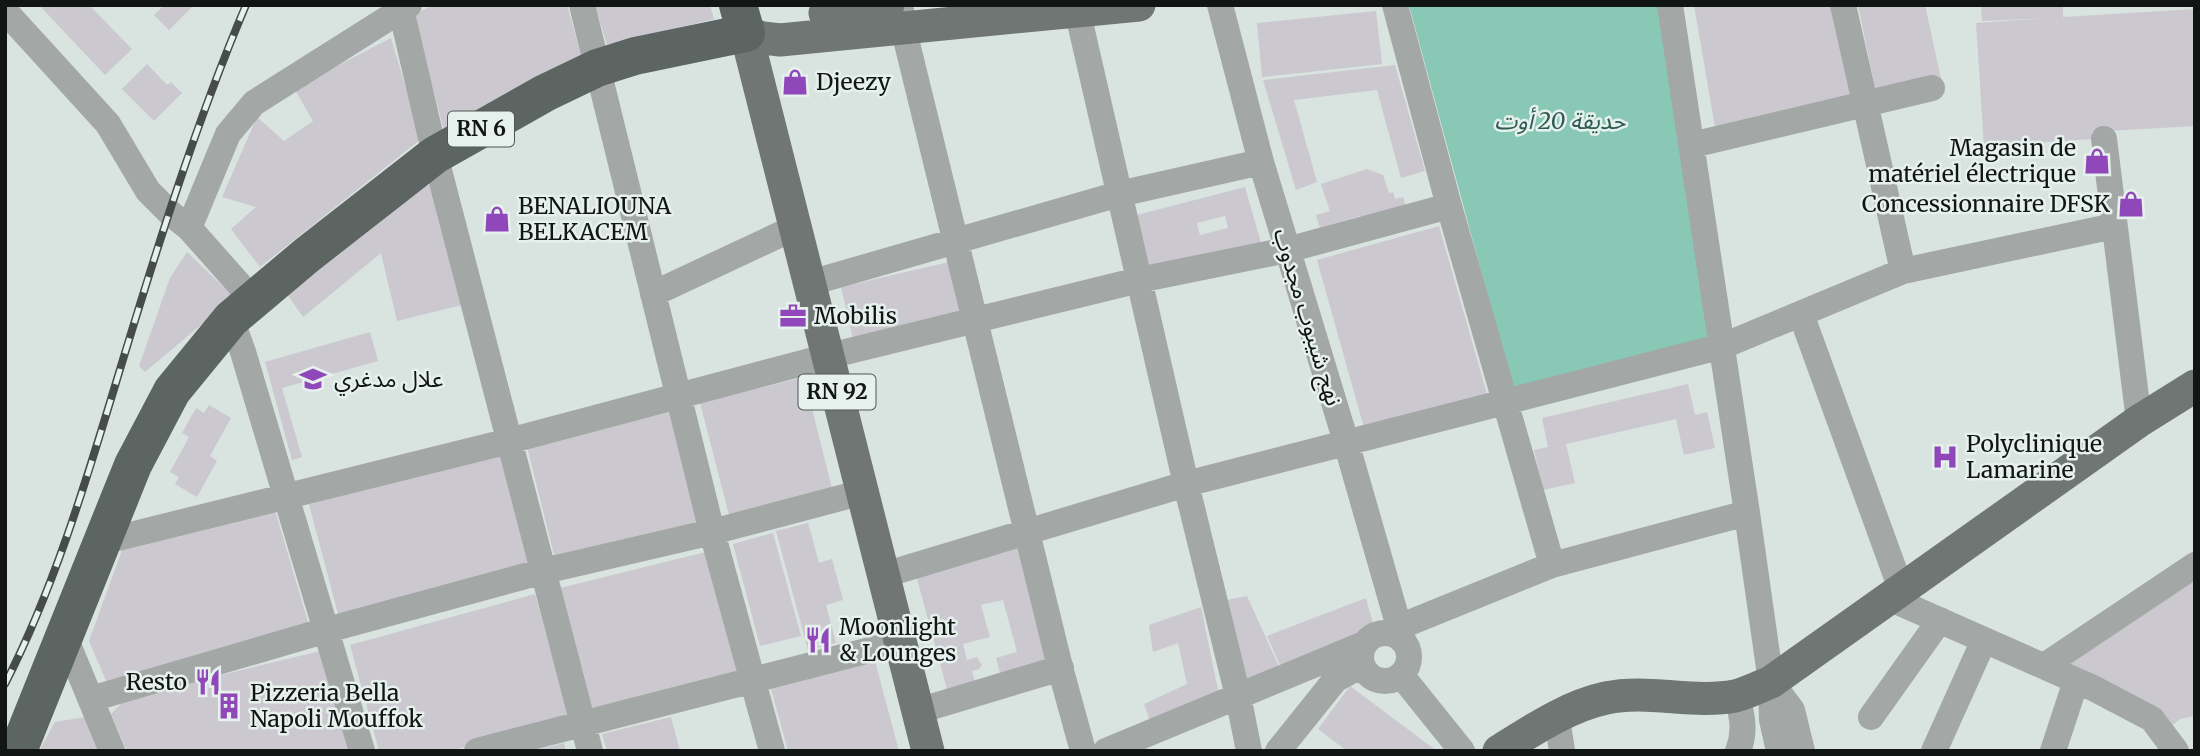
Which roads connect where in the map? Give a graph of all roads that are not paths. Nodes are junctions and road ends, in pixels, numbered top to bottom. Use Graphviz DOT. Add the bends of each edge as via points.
graph roads {
  1 [pos="582,5"];
  2 [pos="1139,5"];
  3 [pos="1220,5"];
  4 [pos="1395,5"];
  5 [pos="1670,5"];
  6 [pos="1843,5"];
  7 [pos="403,7"];
  8 [pos="1076,8"];
  9 [pos="5,11"];
  10 [pos="897,13"];
  11 [pos="742,19"];
  12 [pos="597,68"];
  13 [pos="1932,88"];
  14 [pos="1865,105"];
  15 [pos="2104,139"];
  16 [pos="1692,145"];
  17 [pos="435,155"];
  18 [pos="1261,162"];
  19 [pos="1119,194"];
  20 [pos="1449,206"];
  21 [pos="796,226"];
  22 [pos="2114,226"];
  23 [pos="189,228"];
  24 [pos="957,240"];
  25 [pos="1287,250"];
  26 [pos="1903,271"];
  27 [pos="1139,280"];
  28 [pos="810,283"];
  29 [pos="653,294"];
  30 [pos="242,310"];
  31 [pos="1801,314"];
  32 [pos="977,321"];
  33 [pos="1723,346"];
  34 [pos="829,356"];
  35 [pos="2195,386"];
  36 [pos="678,396"];
  37 [pos="1504,402"];
  38 [pos="2139,421"];
  39 [pos="509,441"];
  40 [pos="1346,442"];
  41 [pos="1186,484"];
  42 [pos="863,492"];
  43 [pos="286,495"];
  44 [pos="1747,513"];
  45 [pos="712,532"];
  46 [pos="1028,533"];
  47 [pos="102,542"];
  48 [pos="1552,565"];
  49 [pos="2195,565"];
  50 [pos="544,571"];
  51 [pos="884,575"];
  52 [pos="1895,593"];
  53 [pos="1940,620"];
  54 [pos="327,630"];
  55 [pos="64,635"];
  56 [pos="1984,640"];
  57 [pos="1383,641"];
  58 [pos="901,642"];
  59 [pos="2044,666"];
  60 [pos="1061,668"];
  61 [pos="1328,670"];
  62 [pos="1401,675"];
  63 [pos="754,680"];
  64 [pos="2076,681"];
  65 [pos="1771,682"];
  66 [pos="1737,695"];
  67 [pos="1238,696"];
  68 [pos="91,699"];
  69 [pos="918,711"];
  70 [pos="1871,717"];
  71 [pos="1557,718"];
  72 [pos="582,724"];
  73 [pos="5,741"];
  74 [pos="18,751"];
  75 [pos="112,751"];
  76 [pos="362,751"];
  77 [pos="477,751"];
  78 [pos="590,751"];
  79 [pos="772,751"];
  80 [pos="928,751"];
  81 [pos="1083,751"];
  82 [pos="1106,751"];
  83 [pos="1249,751"];
  84 [pos="1278,751"];
  85 [pos="1462,751"];
  86 [pos="1499,751"];
  87 [pos="1562,751"];
  88 [pos="1738,751"];
  89 [pos="1779,751"];
  90 [pos="1802,751"];
  91 [pos="1934,751"];
  92 [pos="2053,751"];
  93 [pos="2176,751"];
  1 -- 12 [label="street"];
  2 -- 8 [label="main road, RN 6"];
  3 -- 18 [label="street, نهج شيبوب مجدوب"];
  4 -- 20 [label="street"];
  5 -- 16 [label="street"];
  6 -- 14 [label="street"];
  7 -- 17 [label="street"];
  7 -- 23 [label="street" via="254,103 228,134"];
  8 -- 10 [label="main road, RN 6"];
  8 -- 19 [label="street"];
  9 -- 23 [label="street" via="108,124 148,191"];
  10 -- 11 [label="main road, RN 6" via="780,40 763,38"];
  10 -- 24 [label="street"];
  11 -- 12 [label="highway, RN 6"];
  11 -- 21 [label="main road, RN 92"];
  12 -- 17 [label="highway, RN 6"];
  12 -- 29 [label="street"];
  13 -- 14 [label="street"];
  14 -- 16 [label="street"];
  14 -- 26 [label="street"];
  15 -- 22 [label="street"];
  16 -- 33 [label="street"];
  17 -- 30 [label="highway, RN 6"];
  17 -- 39 [label="street"];
  18 -- 19 [label="street"];
  18 -- 25 [label="street, نهج شيبوب مجدوب"];
  19 -- 24 [label="street"];
  19 -- 27 [label="street"];
  20 -- 25 [label="street"];
  20 -- 37 [label="street"];
  21 -- 28 [label="main road, RN 92"];
  21 -- 29 [label="street"];
  22 -- 26 [label="street"];
  22 -- 38 [label="street"];
  23 -- 30 [label="street"];
  24 -- 28 [label="street"];
  24 -- 32 [label="street"];
  25 -- 27 [label="street"];
  25 -- 40 [label="street, نهج شيبوب مجدوب"];
  26 -- 31 [label="street"];
  27 -- 32 [label="street"];
  27 -- 41 [label="street"];
  28 -- 34 [label="main road, RN 92"];
  29 -- 36 [label="street"];
  30 -- 43 [label="street" via="243,352"];
  30 -- 47 [label="highway, RN 6" via="172,391 133,465"];
  31 -- 33 [label="street"];
  31 -- 52 [label="street"];
  32 -- 34 [label="street"];
  32 -- 46 [label="street"];
  33 -- 37 [label="street"];
  33 -- 44 [label="street"];
  34 -- 36 [label="street"];
  34 -- 42 [label="main road, RN 92"];
  35 -- 38 [label="main road"];
  36 -- 39 [label="street"];
  36 -- 45 [label="street"];
  37 -- 40 [label="street"];
  37 -- 48 [label="street"];
  38 -- 52 [label="main road"];
  39 -- 43 [label="street"];
  39 -- 50 [label="street"];
  40 -- 41 [label="street"];
  40 -- 57 [label="street, نهج شيبوب مجدوب"];
  41 -- 46 [label="street"];
  41 -- 67 [label="street"];
  42 -- 45 [label="street"];
  42 -- 51 [label="main road, RN 92"];
  43 -- 47 [label="street"];
  43 -- 54 [label="street"];
  44 -- 48 [label="street"];
  44 -- 65 [label="street"];
  45 -- 50 [label="street"];
  45 -- 63 [label="street"];
  46 -- 51 [label="street"];
  46 -- 60 [label="street"];
  47 -- 55 [label="highway, RN 6"];
  48 -- 57 [label="street"];
  49 -- 59 [label="street"];
  50 -- 54 [label="street"];
  50 -- 72 [label="street"];
  51 -- 58 [label="main road, RN 92"];
  52 -- 53 [label="street"];
  52 -- 65 [label="main road"];
  53 -- 56 [label="street"];
  53 -- 70 [label="street"];
  54 -- 68 [label="street"];
  54 -- 76 [label="street"];
  55 -- 68 [label="street"];
  55 -- 73 [label="highway, RN 6"];
  55 -- 74 [label="highway, RN 6"];
  56 -- 59 [label="street"];
  56 -- 91 [label="street"];
  57 -- 61 [label="street"];
  57 -- 62 [label="street" via="1408,649 1408,665"];
  57 -- 62 [label="street" via="1365,671 1375,680 1392,681"];
  58 -- 63 [label="street"];
  58 -- 69 [label="main road, RN 92"];
  59 -- 64 [label="street"];
  60 -- 69 [label="street"];
  60 -- 81 [label="street"];
  61 -- 67 [label="street"];
  61 -- 84 [label="street"];
  62 -- 85 [label="street"];
  63 -- 72 [label="street"];
  63 -- 79 [label="street"];
  64 -- 92 [label="street"];
  64 -- 93 [label="street" via="2152,719"];
  65 -- 66 [label="main road"];
  65 -- 89 [label="street"];
  65 -- 90 [label="street" via="1792,710"];
  66 -- 71 [label="main road" via="1606,698"];
  66 -- 88 [label="street" via="1743,726"];
  67 -- 82 [label="street"];
  67 -- 83 [label="street"];
  68 -- 75 [label="street"];
  69 -- 80 [label="main road, RN 92"];
  71 -- 86 [label="main road"];
  71 -- 87 [label="street"];
  72 -- 77 [label="street"];
  72 -- 78 [label="street"];
}
